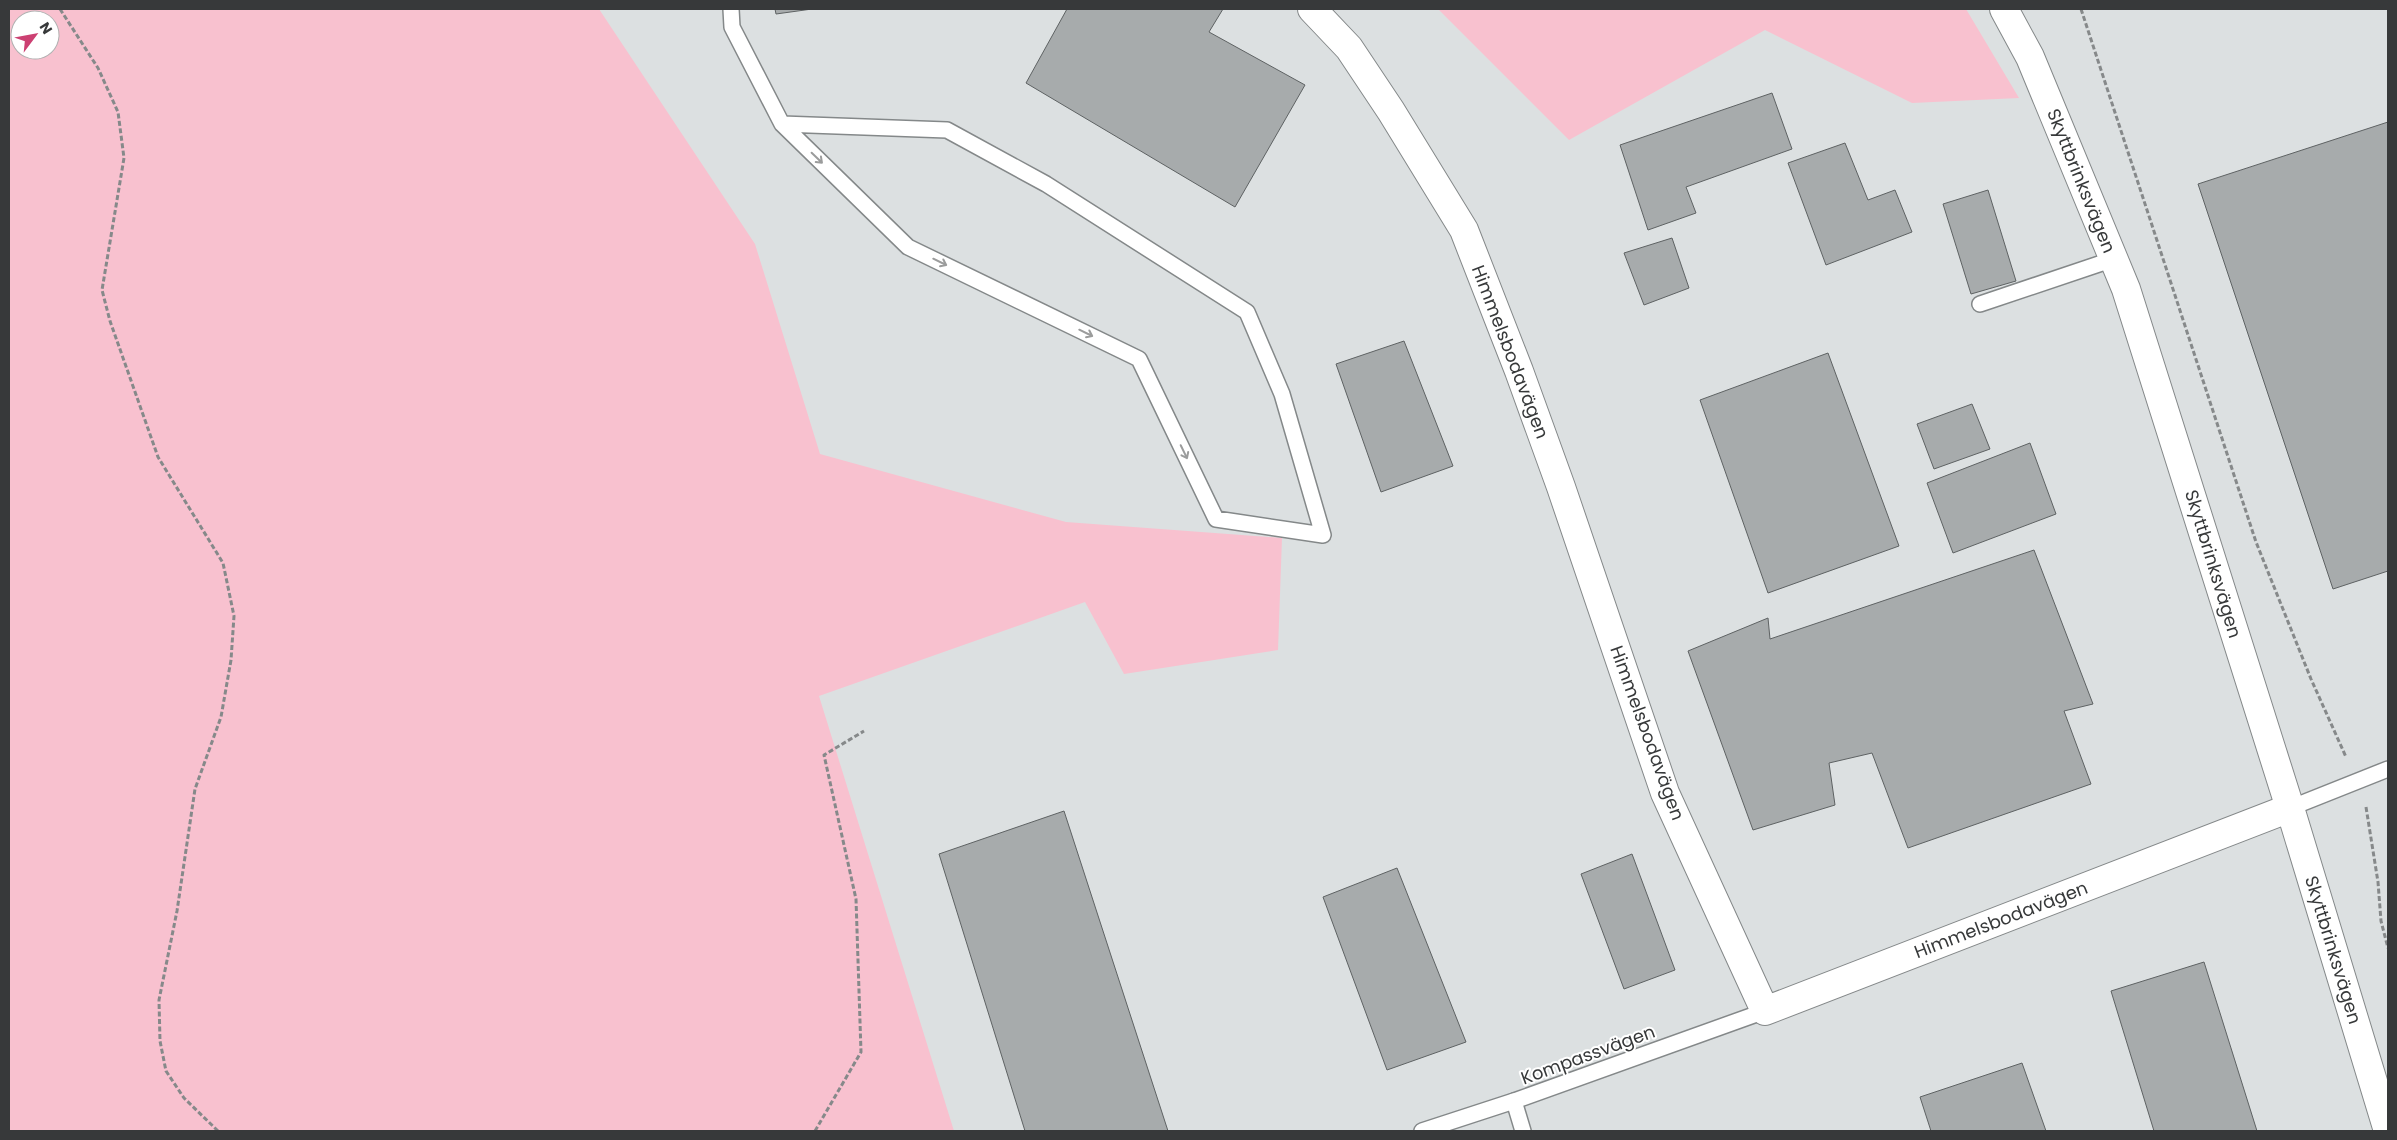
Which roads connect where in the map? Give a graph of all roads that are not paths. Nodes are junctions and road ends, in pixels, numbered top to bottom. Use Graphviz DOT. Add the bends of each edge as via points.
graph roads {
  1 [pos="731,9"];
  2 [pos="1312,9"];
  3 [pos="2004,9"];
  4 [pos="782,124"];
  5 [pos="2114,259"];
  6 [pos="1980,304"];
  7 [pos="2388,770"];
  8 [pos="2290,808"];
  9 [pos="1765,1011"];
  10 [pos="1514,1101"];
  11 [pos="1422,1131"];
  12 [pos="1523,1131"];
  13 [pos="2388,1131"];
  1 -- 4 [label="lane" via="732,27"];
  2 -- 9 [label="street, Himmelsbodavägen" via="1349,48 1464,230 1561,487 1665,793"];
  3 -- 5 [label="street, Skyttbrinksvägen" via="2030,57"];
  4 -- 4 [label="lane, one-way" via="908,247 1139,359 1216,519 1323,535 1282,394 1247,312 1046,184 947,130"];
  5 -- 6 [label="lane"];
  5 -- 8 [label="street, Skyttbrinksvägen"];
  7 -- 8 [label="lane"];
  8 -- 9 [label="street, Himmelsbodavägen"];
  8 -- 13 [label="street, Skyttbrinksvägen"];
  9 -- 10 [label="lane, Kompassvägen"];
  10 -- 11 [label="lane, Kompassvägen"];
  10 -- 12 [label="lane"];
}
